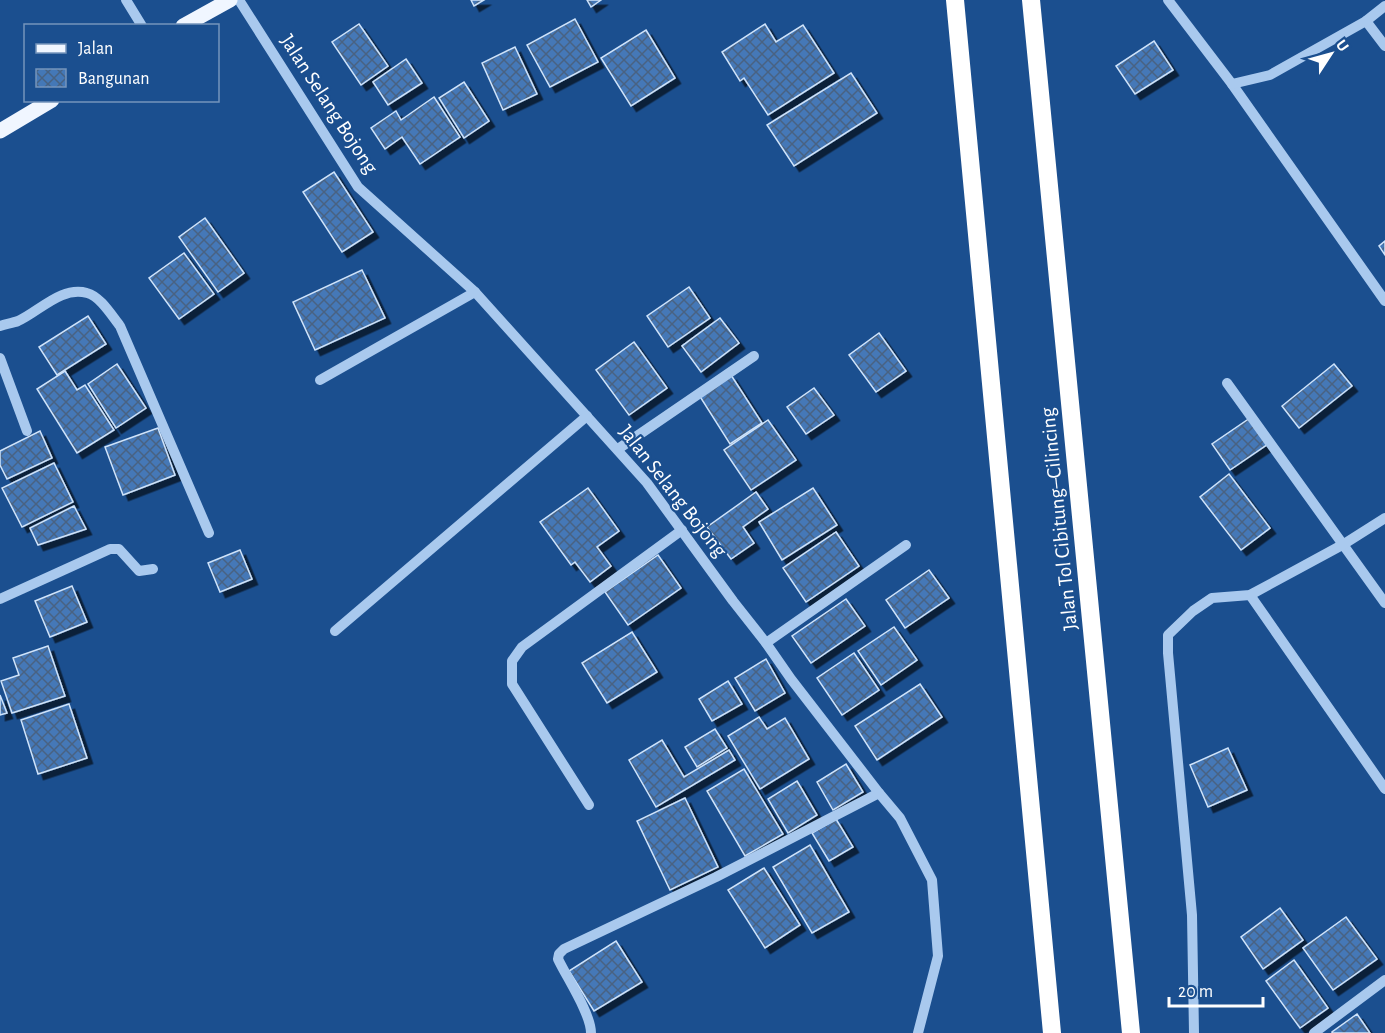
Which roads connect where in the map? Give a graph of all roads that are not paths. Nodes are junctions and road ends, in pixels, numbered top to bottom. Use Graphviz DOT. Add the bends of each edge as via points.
graph roads {
  1 [pos="126,0"];
  2 [pos="230,0"];
  3 [pos="239,0"];
  4 [pos="955,0"];
  5 [pos="1031,0"];
  6 [pos="1168,0"];
  7 [pos="1385,6"];
  8 [pos="1366,21"];
  9 [pos="141,24"];
  10 [pos="187,24"];
  11 [pos="1385,46"];
  12 [pos="1232,84"];
  13 [pos="49,102"];
  14 [pos="0,131"];
  15 [pos="475,292"];
  16 [pos="1385,301"];
  17 [pos="0,326"];
  18 [pos="754,357"];
  19 [pos="0,358"];
  20 [pos="320,380"];
  21 [pos="1227,383"];
  22 [pos="587,416"];
  23 [pos="27,430"];
  24 [pos="618,450"];
  25 [pos="1385,518"];
  26 [pos="682,530"];
  27 [pos="209,533"];
  28 [pos="1344,544"];
  29 [pos="906,545"];
  30 [pos="153,569"];
  31 [pos="1250,595"];
  32 [pos="0,599"];
  33 [pos="1385,603"];
  34 [pos="335,631"];
  35 [pos="766,644"];
  36 [pos="1385,789"];
  37 [pos="879,793"];
  38 [pos="589,805"];
  39 [pos="1385,980"];
  40 [pos="591,1033"];
  41 [pos="918,1033"];
  42 [pos="1053,1033"];
  43 [pos="1131,1033"];
  44 [pos="1194,1033"];
  45 [pos="1314,1033"];
  1 -- 9 [label="street"];
  2 -- 10 [label="main road"];
  3 -- 15 [label="street, Jalan Selang Bojong" via="358,187"];
  4 -- 42 [label="highway"];
  5 -- 43 [label="highway, Jalan Tol Cibitung–Cilincing"];
  6 -- 12 [label="street"];
  7 -- 8 [label="street"];
  8 -- 11 [label="street"];
  8 -- 12 [label="street" via="1270,75"];
  12 -- 16 [label="street"];
  13 -- 14 [label="main road"];
  15 -- 20 [label="street"];
  15 -- 22 [label="street, Jalan Selang Bojong"];
  17 -- 27 [label="street" via="18,321 70,293 88,293 101,302 120,326"];
  18 -- 24 [label="street"];
  19 -- 23 [label="street"];
  21 -- 28 [label="street"];
  22 -- 24 [label="street, Jalan Selang Bojong"];
  22 -- 34 [label="street"];
  24 -- 26 [label="street, Jalan Selang Bojong"];
  25 -- 28 [label="street"];
  26 -- 35 [label="street, Jalan Selang Bojong"];
  26 -- 38 [label="street" via="522,647 512,661 512,684"];
  28 -- 31 [label="street"];
  28 -- 33 [label="street"];
  29 -- 35 [label="street"];
  30 -- 32 [label="street" via="140,572 119,549 110,549"];
  31 -- 36 [label="street"];
  31 -- 44 [label="street" via="1212,598 1168,635 1192,915"];
  35 -- 37 [label="street, Jalan Selang Bojong"];
  37 -- 40 [label="street" via="564,949 558,959"];
  37 -- 41 [label="street, Jalan Selang Bojong" via="900,818 932,880 938,956"];
  39 -- 45 [label="street"];
}
